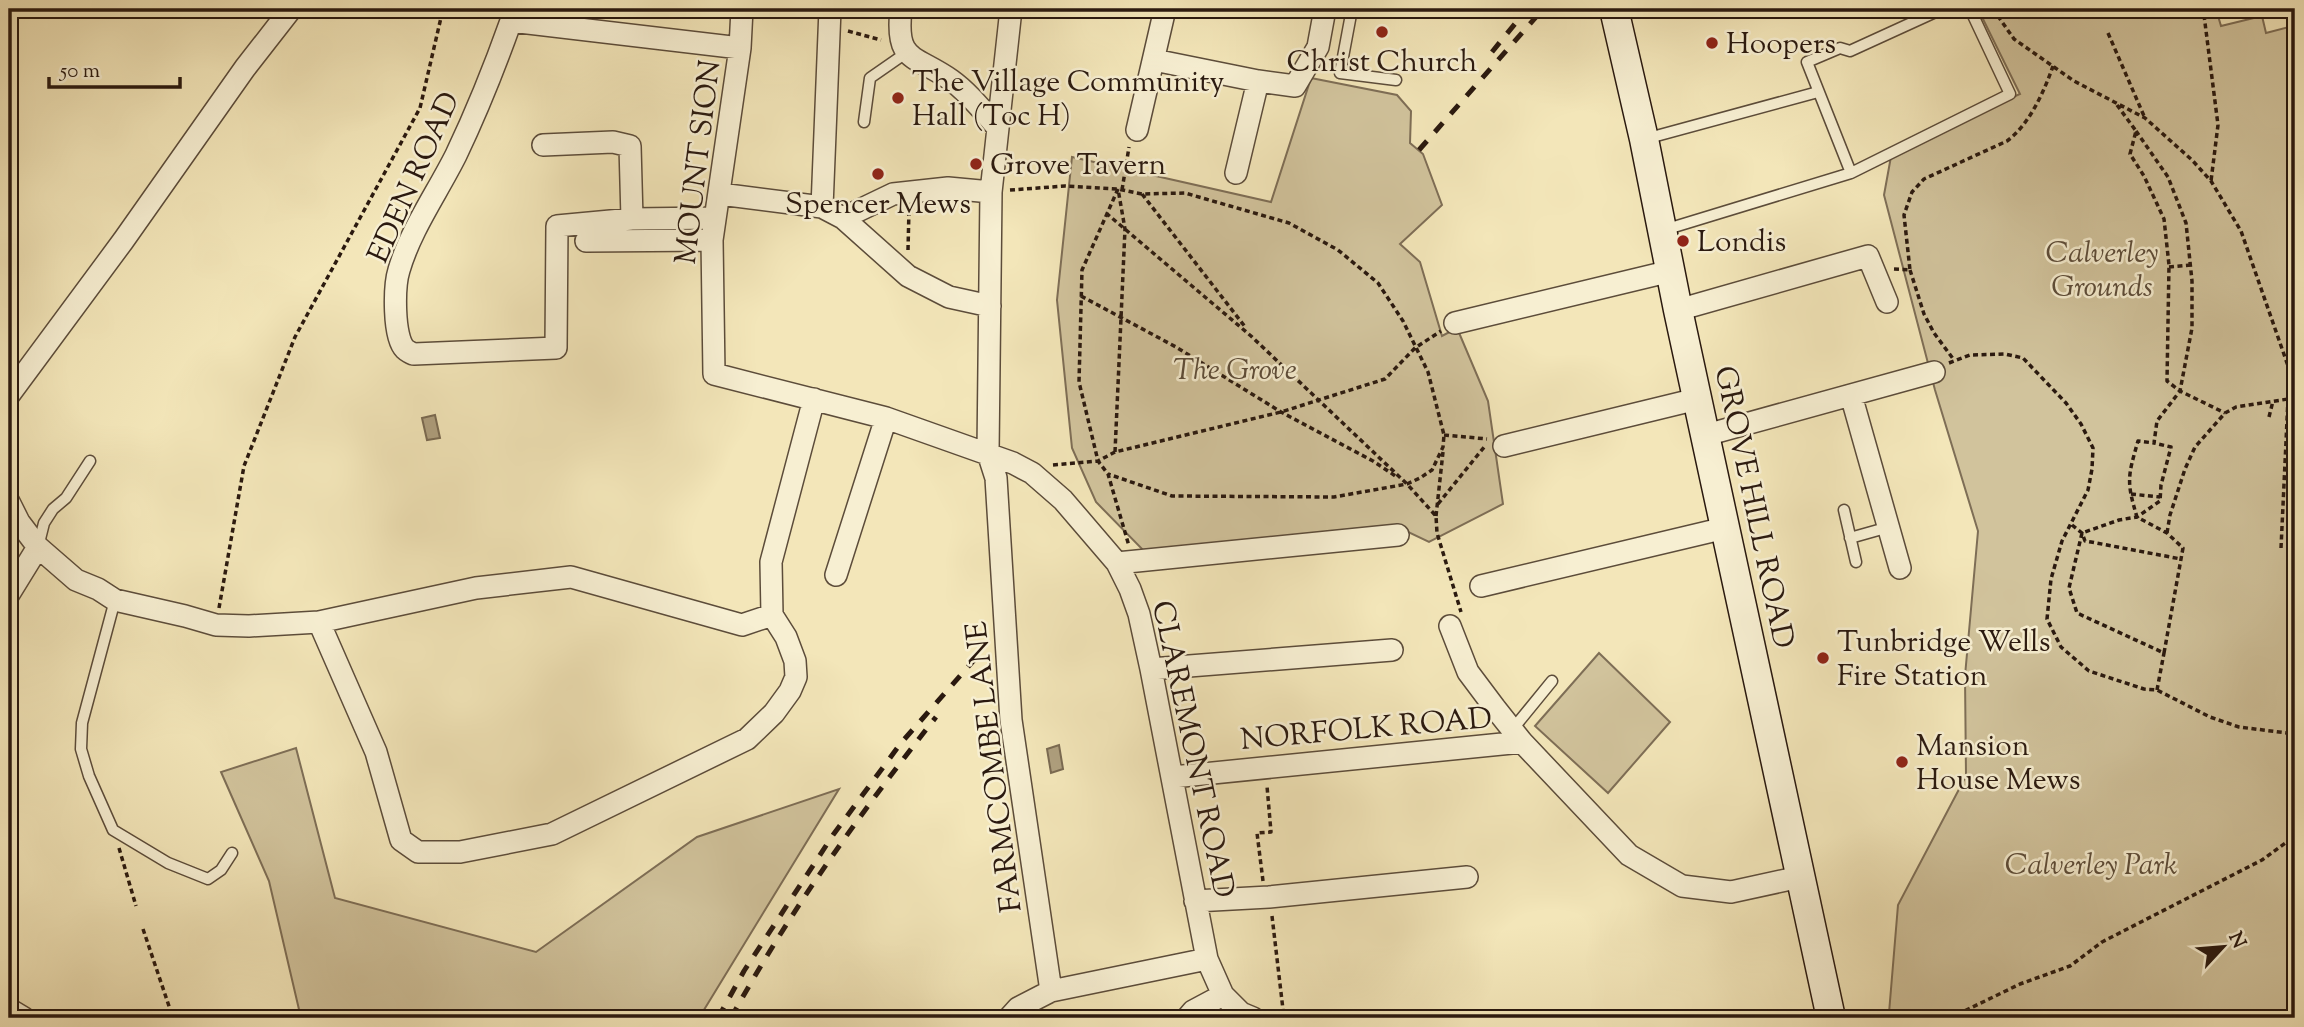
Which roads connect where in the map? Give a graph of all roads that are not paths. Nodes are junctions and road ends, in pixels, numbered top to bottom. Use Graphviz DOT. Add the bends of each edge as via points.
graph roads {
  1 [pos="291,9"];
  2 [pos="743,9"];
  3 [pos="901,9"];
  4 [pos="1011,9"];
  5 [pos="1165,9"];
  6 [pos="1325,9"];
  7 [pos="1352,9"];
  8 [pos="1614,9"];
  9 [pos="1942,9"];
  10 [pos="1970,9"];
  11 [pos="520,17"];
  12 [pos="830,18"];
  13 [pos="740,48"];
  14 [pos="904,50"];
  15 [pos="1154,60"];
  16 [pos="1396,80"];
  17 [pos="1258,81"];
  18 [pos="1818,92"];
  19 [pos="864,122"];
  20 [pos="997,127"];
  21 [pos="1137,130"];
  22 [pos="1644,139"];
  23 [pos="543,145"];
  24 [pos="1236,173"];
  25 [pos="1851,173"];
  26 [pos="991,192"];
  27 [pos="720,194"];
  28 [pos="822,206"];
  29 [pos="715,218"];
  30 [pos="843,218"];
  31 [pos="632,219"];
  32 [pos="1663,231"];
  33 [pos="586,240"];
  34 [pos="712,240"];
  35 [pos="1671,271"];
  36 [pos="1887,302"];
  37 [pos="990,306"];
  38 [pos="1678,310"];
  39 [pos="1455,323"];
  40 [pos="1934,372"];
  41 [pos="1851,394"];
  42 [pos="9,395"];
  43 [pos="814,398"];
  44 [pos="1698,399"];
  45 [pos="886,418"];
  46 [pos="1706,435"];
  47 [pos="1504,446"];
  48 [pos="988,453"];
  49 [pos="90,461"];
  50 [pos="9,502"];
  51 [pos="1843,510"];
  52 [pos="1889,527"];
  53 [pos="1725,528"];
  54 [pos="1398,535"];
  55 [pos="1850,538"];
  56 [pos="38,547"];
  57 [pos="1125,562"];
  58 [pos="1856,562"];
  59 [pos="1900,568"];
  60 [pos="836,575"];
  61 [pos="1481,586"];
  62 [pos="9,594"];
  63 [pos="115,600"];
  64 [pos="772,615"];
  65 [pos="319,622"];
  66 [pos="1450,626"];
  67 [pos="1392,650"];
  68 [pos="1151,669"];
  69 [pos="1552,681"];
  70 [pos="1517,736"];
  71 [pos="1173,776"];
  72 [pos="232,853"];
  73 [pos="1467,877"];
  74 [pos="1800,877"];
  75 [pos="1195,901"];
  76 [pos="1207,959"];
  77 [pos="1051,991"];
  78 [pos="1223,995"];
  79 [pos="9,1009"];
  80 [pos="24,1018"];
  81 [pos="1009,1018"];
  82 [pos="1187,1018"];
  83 [pos="1253,1018"];
  84 [pos="1831,1018"];
  1 -- 42 [label="street"];
  2 -- 13 [label="street, MOUNT SION"];
  3 -- 14 [label="street"];
  4 -- 20 [label="street, FARMCOMBE LANE"];
  5 -- 15 [label="street"];
  6 -- 17 [label="street" via="1318,47 1295,86"];
  7 -- 16 [label="lane" via="1340,73"];
  8 -- 22 [label="main road, GROVE HILL ROAD"];
  9 -- 18 [label="lane" via="1850,51 1840,48 1807,62"];
  10 -- 25 [label="lane" via="1974,32 2010,94"];
  11 -- 13 [label="street"];
  11 -- 31 [label="street, EDEN ROAD" via="398,272 396,311 405,350 414,354 555,348 558,226"];
  12 -- 28 [label="street"];
  13 -- 27 [label="street, MOUNT SION"];
  14 -- 19 [label="lane" via="870,78"];
  14 -- 20 [label="street" via="952,81"];
  15 -- 17 [label="street"];
  15 -- 21 [label="street"];
  17 -- 24 [label="street"];
  18 -- 22 [label="lane"];
  18 -- 25 [label="lane"];
  20 -- 26 [label="street, FARMCOMBE LANE"];
  22 -- 32 [label="main road, GROVE HILL ROAD"];
  23 -- 31 [label="street" via="613,142 630,146"];
  25 -- 32 [label="lane"];
  26 -- 30 [label="street" via="948,188 893,194"];
  26 -- 37 [label="street, FARMCOMBE LANE"];
  27 -- 28 [label="street"];
  27 -- 29 [label="street, MOUNT SION"];
  28 -- 30 [label="street"];
  29 -- 31 [label="street, EDEN ROAD"];
  29 -- 34 [label="street, MOUNT SION"];
  30 -- 37 [label="street" via="908,276 949,297"];
  32 -- 35 [label="main road, GROVE HILL ROAD"];
  33 -- 34 [label="street"];
  34 -- 43 [label="street, MOUNT SION" via="714,374"];
  35 -- 38 [label="main road, GROVE HILL ROAD"];
  35 -- 39 [label="street"];
  36 -- 38 [label="street" via="1868,256"];
  37 -- 48 [label="street, FARMCOMBE LANE"];
  38 -- 44 [label="main road, GROVE HILL ROAD"];
  40 -- 41 [label="street"];
  41 -- 46 [label="street"];
  41 -- 52 [label="street"];
  43 -- 45 [label="street, MOUNT SION"];
  43 -- 64 [label="street" via="771,562"];
  44 -- 46 [label="main road, GROVE HILL ROAD"];
  44 -- 47 [label="street"];
  45 -- 48 [label="street, MOUNT SION"];
  45 -- 60 [label="street"];
  46 -- 53 [label="main road, GROVE HILL ROAD"];
  48 -- 57 [label="street, CLAREMONT ROAD" via="1031,473"];
  48 -- 77 [label="street, FARMCOMBE LANE" via="996,478 1011,720"];
  49 -- 56 [label="lane" via="44,523"];
  50 -- 56 [label="street"];
  51 -- 55 [label="lane"];
  52 -- 55 [label="lane"];
  52 -- 59 [label="street"];
  53 -- 61 [label="street"];
  53 -- 74 [label="main road, GROVE HILL ROAD"];
  54 -- 57 [label="street"];
  55 -- 58 [label="lane"];
  56 -- 62 [label="street"];
  56 -- 63 [label="street" via="76,580"];
  57 -- 68 [label="street, CLAREMONT ROAD"];
  63 -- 65 [label="street" via="216,625"];
  63 -- 72 [label="lane" via="82,723 81,749 89,776 114,830 168,863 208,879"];
  64 -- 65 [label="street" via="742,625 572,577 477,588"];
  64 -- 65 [label="street" via="791,649 796,677 774,713 747,739 552,834 460,852 418,852 401,840 376,752"];
  66 -- 70 [label="street" via="1468,673"];
  67 -- 68 [label="street"];
  68 -- 71 [label="street, CLAREMONT ROAD"];
  69 -- 70 [label="lane"];
  70 -- 71 [label="street, NORFOLK ROAD" via="1486,747"];
  70 -- 74 [label="street" via="1629,855 1682,886 1731,892"];
  71 -- 75 [label="street, CLAREMONT ROAD"];
  73 -- 75 [label="street"];
  74 -- 84 [label="main road, GROVE HILL ROAD"];
  75 -- 76 [label="street, CLAREMONT ROAD"];
  76 -- 77 [label="street"];
  76 -- 78 [label="street, CLAREMONT ROAD"];
  77 -- 81 [label="street"];
  78 -- 82 [label="street"];
  78 -- 83 [label="street, CLAREMONT ROAD"];
  79 -- 80 [label="street"];
}
